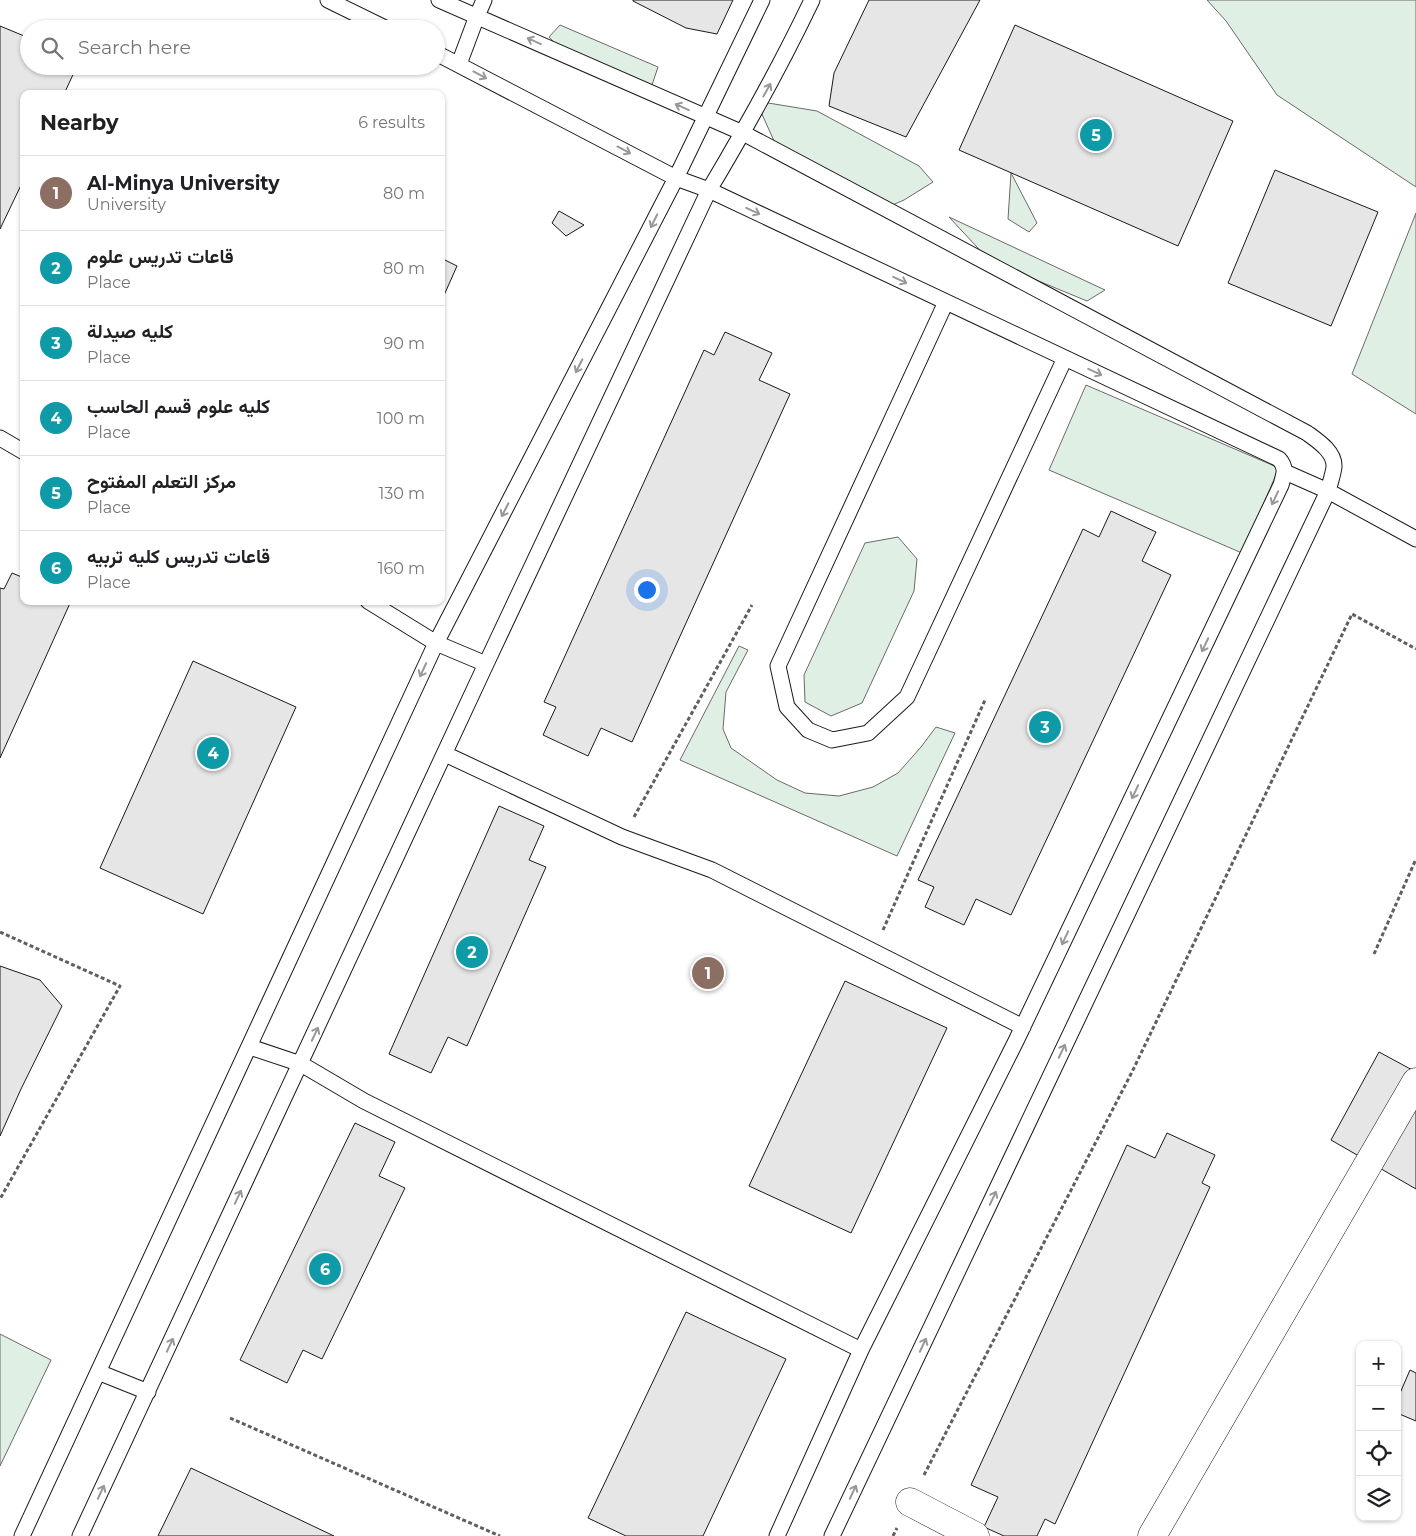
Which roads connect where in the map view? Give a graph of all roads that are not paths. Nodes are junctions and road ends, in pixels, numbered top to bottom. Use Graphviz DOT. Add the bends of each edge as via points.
graph roads {
  1 [pos="328,0"];
  2 [pos="439,0"];
  3 [pos="484,0"];
  4 [pos="762,0"];
  5 [pos="812,0"];
  6 [pos="477,16"];
  7 [pos="369,20"];
  8 [pos="445,57"];
  9 [pos="459,64"];
  10 [pos="706,117"];
  11 [pos="744,133"];
  12 [pos="676,178"];
  13 [pos="709,190"];
  14 [pos="946,302"];
  15 [pos="1065,358"];
  16 [pos="0,438"];
  17 [pos="20,450"];
  18 [pos="1285,472"];
  19 [pos="1328,491"];
  20 [pos="1416,538"];
  21 [pos="374,605"];
  22 [pos="436,643"];
  23 [pos="486,664"];
  24 [pos="445,754"];
  25 [pos="1022,1027"];
  26 [pos="250,1047"];
  27 [pos="301,1064"];
  28 [pos="1416,1082"];
  29 [pos="861,1350"];
  30 [pos="98,1372"];
  31 [pos="148,1392"];
  32 [pos="910,1502"];
  33 [pos="22,1536"];
  34 [pos="80,1536"];
  35 [pos="777,1536"];
  36 [pos="832,1536"];
  37 [pos="975,1536"];
  38 [pos="1152,1536"];
  1 -- 7 [label="lane"];
  2 -- 6 [label="lane"];
  3 -- 6 [label="lane"];
  4 -- 10 [label="lane"];
  11 -- 5 [label="lane, one-way"];
  6 -- 9 [label="lane"];
  10 -- 6 [label="lane, one-way"];
  8 -- 9 [label="lane"];
  9 -- 12 [label="lane, one-way"];
  10 -- 11 [label="lane"];
  10 -- 12 [label="lane"];
  11 -- 13 [label="lane"];
  11 -- 19 [label="lane" via="1307,433 1330,453 1335,465"];
  12 -- 13 [label="lane"];
  12 -- 22 [label="lane, one-way"];
  13 -- 14 [label="lane, one-way"];
  13 -- 23 [label="lane"];
  14 -- 15 [label="lane"];
  14 -- 15 [label="lane" via="778,666 787,707 808,730 832,740 868,733 907,697"];
  15 -- 18 [label="lane, one-way" via="1279,459"];
  16 -- 17 [label="lane"];
  18 -- 19 [label="lane"];
  18 -- 25 [label="lane, one-way"];
  19 -- 20 [label="lane"];
  36 -- 19 [label="lane, one-way"];
  21 -- 22 [label="lane"];
  22 -- 23 [label="lane"];
  22 -- 26 [label="lane, one-way"];
  23 -- 24 [label="lane"];
  24 -- 25 [label="lane" via="622,837 712,870"];
  27 -- 24 [label="lane, one-way"];
  25 -- 29 [label="lane"];
  26 -- 27 [label="lane"];
  26 -- 30 [label="lane"];
  27 -- 29 [label="lane" via="364,1101"];
  31 -- 27 [label="lane, one-way"];
  28 -- 38 [label="street"];
  29 -- 35 [label="lane"];
  30 -- 31 [label="lane"];
  30 -- 33 [label="lane"];
  34 -- 31 [label="lane, one-way"];
  32 -- 37 [label="street"];
}
